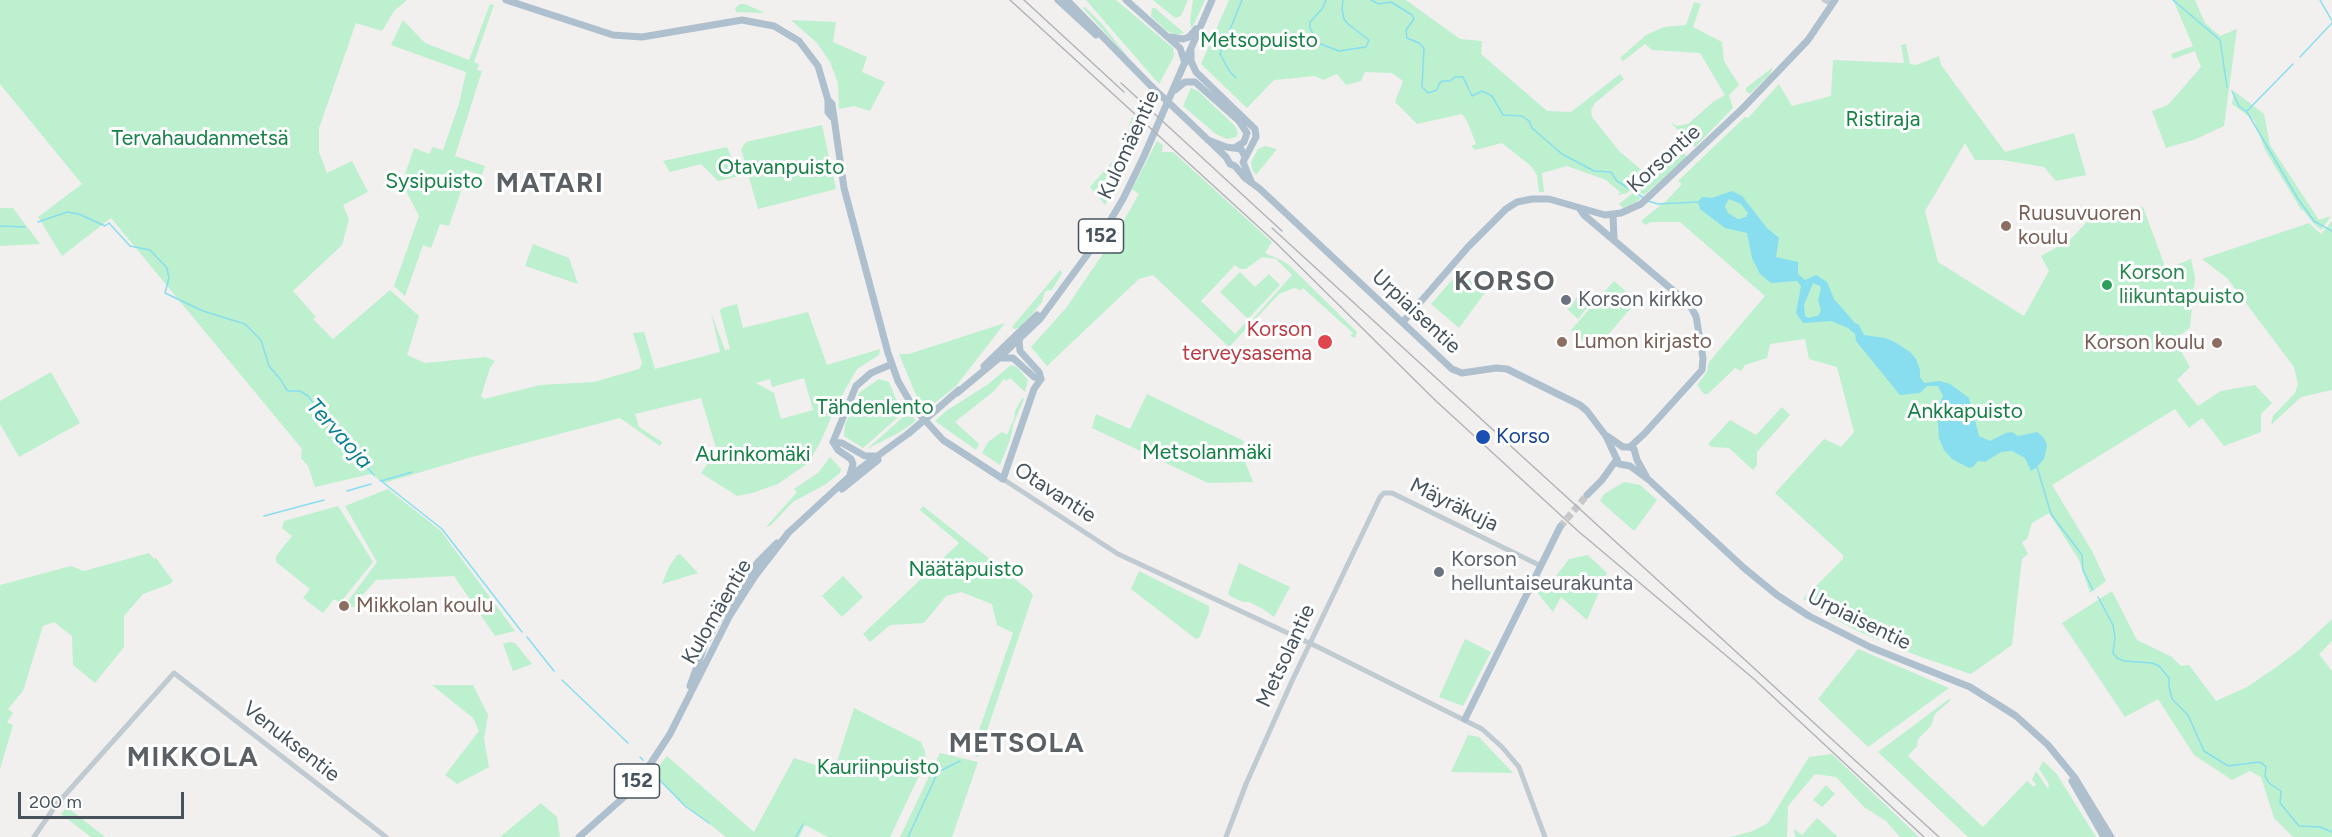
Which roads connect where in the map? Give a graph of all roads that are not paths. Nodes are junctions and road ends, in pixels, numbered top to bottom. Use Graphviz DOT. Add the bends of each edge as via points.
graph roads {
  1 [pos="506,0"];
  2 [pos="1126,0"];
  3 [pos="1212,0"];
  4 [pos="1824,0"];
  5 [pos="1065,1"];
  6 [pos="1833,2"];
  7 [pos="1202,21"];
  8 [pos="1168,36"];
  9 [pos="1192,47"];
  10 [pos="1185,63"];
  11 [pos="1173,91"];
  12 [pos="1208,140"];
  13 [pos="1234,148"];
  14 [pos="1226,157"];
  15 [pos="1244,160"];
  16 [pos="1235,166"];
  17 [pos="1253,183"];
  18 [pos="1579,208"];
  19 [pos="1605,215"];
  20 [pos="1613,215"];
  21 [pos="1605,232"];
  22 [pos="1614,239"];
  23 [pos="1058,295"];
  24 [pos="1403,322"];
  25 [pos="1019,340"];
  26 [pos="999,358"];
  27 [pos="892,364"];
  28 [pos="1041,379"];
  29 [pos="957,393"];
  30 [pos="909,433"];
  31 [pos="1645,433"];
  32 [pos="1606,435"];
  33 [pos="833,442"];
  34 [pos="1627,447"];
  35 [pos="877,455"];
  36 [pos="1617,457"];
  37 [pos="1637,457"];
  38 [pos="1627,467"];
  39 [pos="850,476"];
  40 [pos="1003,479"];
  41 [pos="1602,480"];
  42 [pos="1649,480"];
  43 [pos="1384,493"];
  44 [pos="1587,495"];
  45 [pos="816,508"];
  46 [pos="1560,527"];
  47 [pos="1541,566"];
  48 [pos="1309,643"];
  49 [pos="1465,719"];
  50 [pos="2066,767"];
  51 [pos="34,837"];
  52 [pos="386,837"];
  53 [pos="579,837"];
  54 [pos="1226,837"];
  55 [pos="1545,837"];
  56 [pos="2104,837"];
  57 [pos="2111,837"];
  1 -- 27 [label="main road, Otavantie" via="599,32 629,37 731,21 765,23 799,41 818,66 831,104 844,188"];
  2 -- 8 [label="main road"];
  3 -- 7 [label="main road, Kulomäentie / 152"];
  4 -- 6 [label="street"];
  5 -- 12 [label="main road, Urpiaisentie, bridge"];
  6 -- 20 [label="main road, Korsontie" via="1808,40 1743,108 1655,193 1635,208"];
  7 -- 8 [label="main road" via="1189,36 1179,40"];
  7 -- 9 [label="main road, Kulomäentie / 152"];
  8 -- 10 [label="main road" via="1180,48"];
  9 -- 10 [label="main road, Kulomäentie / 152"];
  9 -- 15 [label="main road" via="1191,61 1196,72 1255,129 1256,137"];
  10 -- 11 [label="main road, Kulomäentie / 152"];
  11 -- 13 [label="main road" via="1185,82 1195,82 1239,121 1247,134 1244,142"];
  11 -- 23 [label="main road, Kulomäentie / 152" via="1123,199 1095,246"];
  12 -- 13 [label="main road, Urpiaisentie"];
  12 -- 14 [label="main road, Urpiaisentie"];
  13 -- 14 [label="main road"];
  13 -- 15 [label="main road, Urpiaisentie" via="1243,150"];
  14 -- 16 [label="main road, Urpiaisentie"];
  15 -- 16 [label="main road"];
  15 -- 17 [label="main road, Urpiaisentie"];
  16 -- 17 [label="main road, Urpiaisentie"];
  17 -- 24 [label="main road, Urpiaisentie"];
  18 -- 19 [label="main road, Korsontie"];
  18 -- 21 [label="main road"];
  18 -- 24 [label="main road, Korsontie" via="1539,198 1506,209"];
  19 -- 20 [label="main road, Korsontie"];
  19 -- 21 [label="main road"];
  20 -- 22 [label="main road"];
  21 -- 22 [label="main road"];
  22 -- 31 [label="main road" via="1689,304 1696,316 1703,358 1702,370"];
  23 -- 25 [label="main road, Kulomäentie / 152"];
  23 -- 29 [label="main road, Kulomäentie / 152"];
  24 -- 32 [label="main road, Urpiaisentie" via="1452,369 1462,373 1501,368 1517,373 1580,405"];
  25 -- 26 [label="main road, Kulomäentie / 152"];
  25 -- 28 [label="main road" via="1020,351"];
  26 -- 28 [label="main road" via="1013,358"];
  26 -- 29 [label="main road, Kulomäentie / 152"];
  27 -- 33 [label="main road" via="871,373 856,386"];
  27 -- 40 [label="main road, Otavantie" via="907,399 927,425"];
  28 -- 40 [label="main road"];
  29 -- 30 [label="main road, Kulomäentie / 152, bridge"];
  30 -- 35 [label="main road, Kulomäentie / 152"];
  30 -- 45 [label="main road, Kulomäentie / 152"];
  31 -- 34 [label="main road"];
  31 -- 37 [label="main road"];
  32 -- 34 [label="main road, Urpiaisentie"];
  32 -- 36 [label="main road, Urpiaisentie"];
  33 -- 35 [label="main road" via="865,456"];
  33 -- 39 [label="main road" via="851,459"];
  34 -- 36 [label="main road"];
  34 -- 37 [label="main road, Urpiaisentie"];
  35 -- 39 [label="main road, Kulomäentie / 152"];
  36 -- 38 [label="main road, Urpiaisentie"];
  36 -- 41 [label="main road"];
  37 -- 38 [label="main road"];
  37 -- 42 [label="main road, Urpiaisentie"];
  38 -- 41 [label="main road"];
  38 -- 42 [label="main road, Urpiaisentie"];
  39 -- 45 [label="main road, Kulomäentie / 152"];
  40 -- 48 [label="street, Otavantie" via="1118,554"];
  41 -- 44 [label="main road"];
  42 -- 50 [label="main road, Urpiaisentie" via="1744,568 1792,606 1870,647 1991,698 2032,729"];
  43 -- 47 [label="street, Mäyräkuja" via="1392,493"];
  43 -- 48 [label="street, Metsolantie"];
  45 -- 53 [label="main road, Kulomäentie / 152" via="789,532 755,576 649,766 624,797"];
  46 -- 47 [label="main road"];
  47 -- 49 [label="main road"];
  48 -- 49 [label="street, Otavantie"];
  48 -- 54 [label="street, Metsolantie"];
  49 -- 55 [label="street, Otavantie" via="1493,738 1519,767"];
  50 -- 56 [label="main road, Urpiaisentie"];
  50 -- 57 [label="main road, Urpiaisentie"];
  51 -- 52 [label="street, Venuksentie" via="56,805 174,673"];
}
